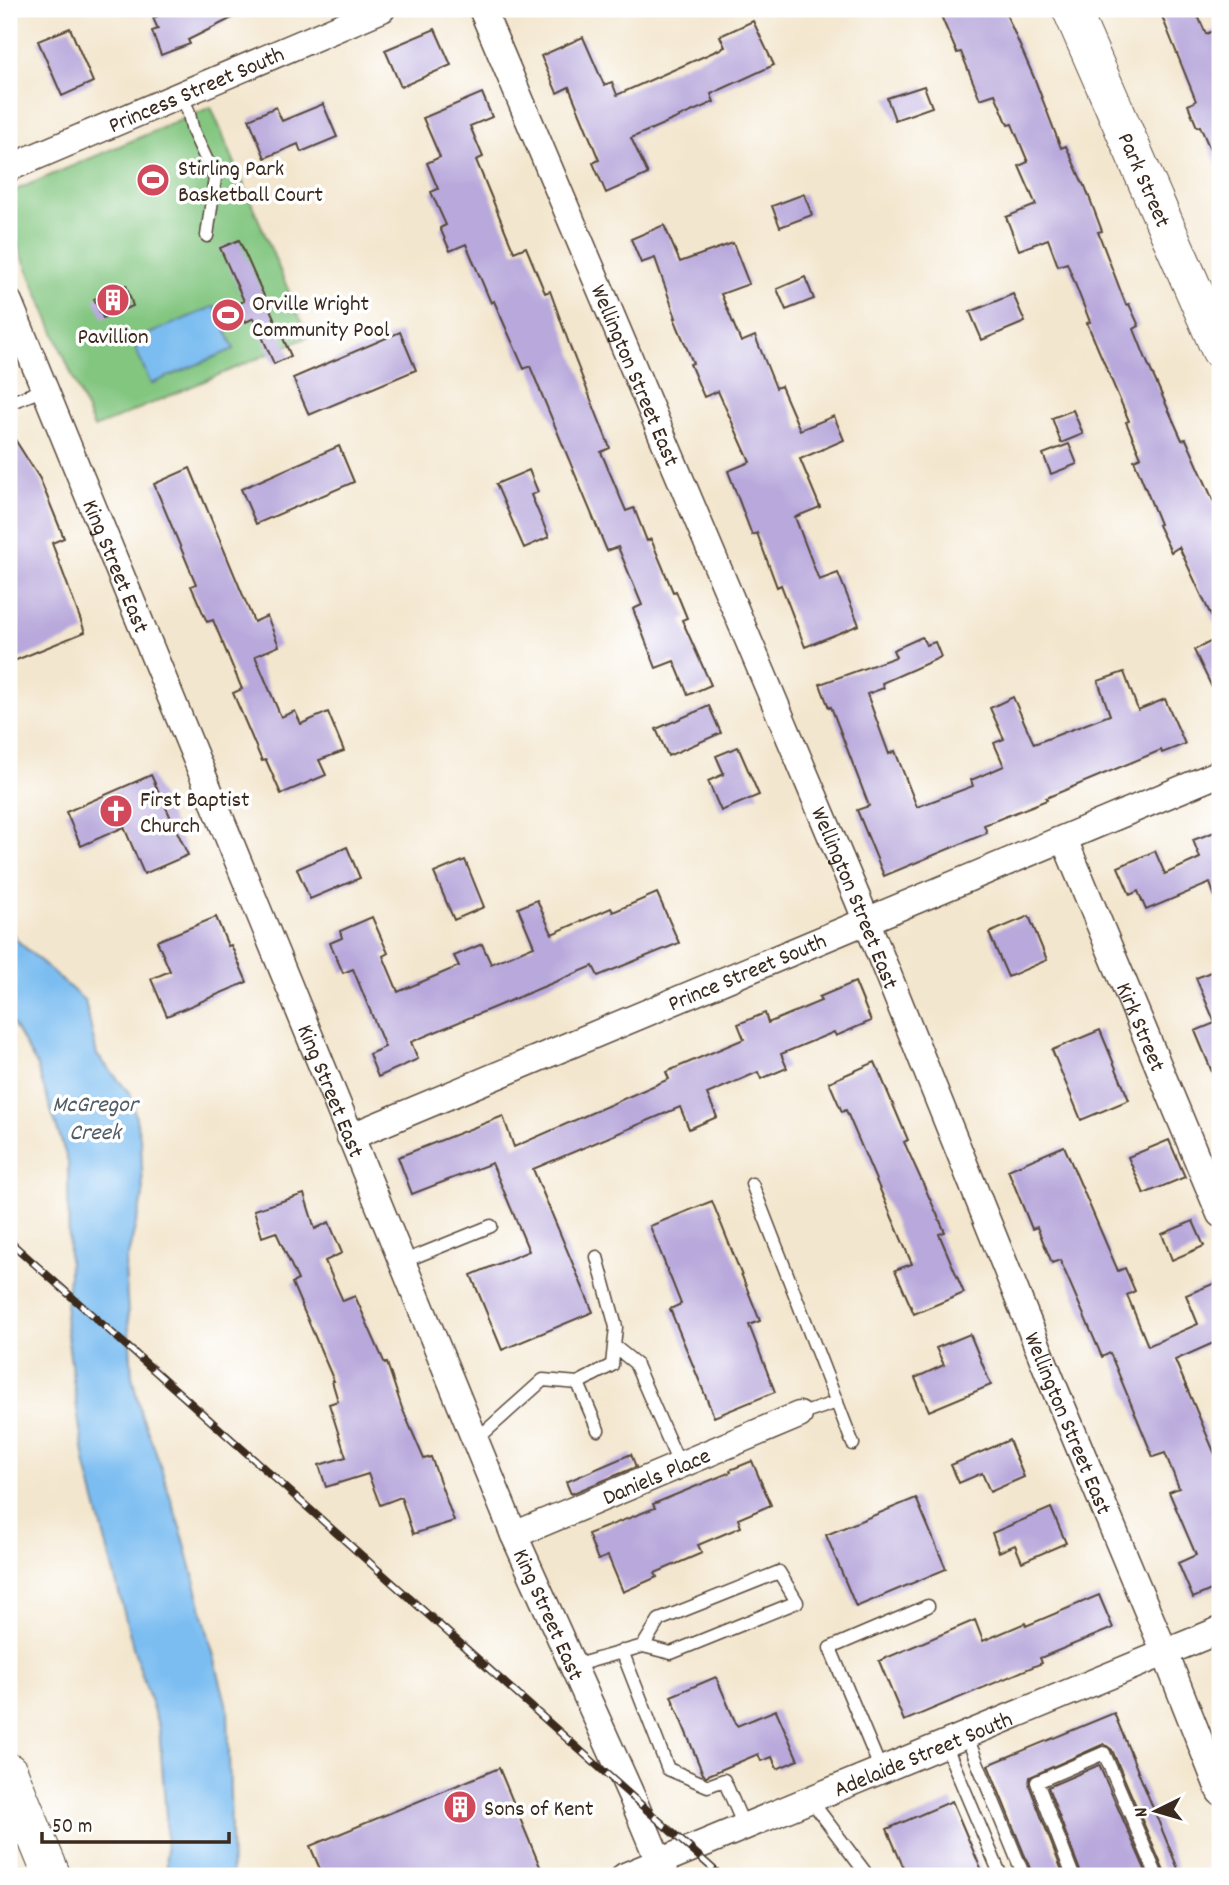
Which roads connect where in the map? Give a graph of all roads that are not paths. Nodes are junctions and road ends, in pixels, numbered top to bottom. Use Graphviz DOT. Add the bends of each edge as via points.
graph roads {
  1 [pos="382,9"];
  2 [pos="482,9"];
  3 [pos="1071,9"];
  4 [pos="180,94"];
  5 [pos="9,168"];
  6 [pos="207,236"];
  7 [pos="12,317"];
  8 [pos="1219,345"];
  9 [pos="45,389"];
  10 [pos="9,403"];
  11 [pos="1220,774"];
  12 [pos="1064,839"];
  13 [pos="867,921"];
  14 [pos="350,1137"];
  15 [pos="752,1184"];
  16 [pos="1220,1214"];
  17 [pos="491,1226"];
  18 [pos="597,1257"];
  19 [pos="402,1262"];
  20 [pos="614,1346"];
  21 [pos="578,1383"];
  22 [pos="836,1402"];
  23 [pos="799,1415"];
  24 [pos="598,1430"];
  25 [pos="476,1440"];
  26 [pos="853,1444"];
  27 [pos="680,1466"];
  28 [pos="514,1535"];
  29 [pos="928,1606"];
  30 [pos="1220,1630"];
  31 [pos="643,1646"];
  32 [pos="622,1651"];
  33 [pos="1165,1653"];
  34 [pos="573,1667"];
  35 [pos="956,1740"];
  36 [pos="881,1770"];
  37 [pos="9,1772"];
  38 [pos="1220,1792"];
  39 [pos="810,1799"];
  40 [pos="744,1826"];
  41 [pos="662,1869"];
  42 [pos="1153,1875"];
  43 [pos="52,1876"];
  44 [pos="625,1876"];
  45 [pos="869,1876"];
  46 [pos="1001,1876"];
  47 [pos="1024,1876"];
  48 [pos="1073,1876"];
  1 -- 4 [label="street, Princess Street South"];
  2 -- 13 [label="street, Wellington Street East"];
  3 -- 8 [label="street, Park Street"];
  4 -- 5 [label="street, Princess Street South"];
  4 -- 6 [label="lane" via="215,178"];
  7 -- 9 [label="street, King Street East"];
  9 -- 10 [label="lane"];
  9 -- 14 [label="street, King Street East"];
  11 -- 12 [label="street, Prince Street South"];
  12 -- 13 [label="street, Prince Street South"];
  12 -- 16 [label="street, Kirk Street"];
  13 -- 14 [label="street, Prince Street South"];
  13 -- 33 [label="street, Wellington Street East"];
  14 -- 19 [label="street, King Street East"];
  15 -- 22 [label="lane"];
  17 -- 19 [label="lane"];
  18 -- 20 [label="lane" via="616,1327"];
  19 -- 25 [label="street, King Street East"];
  20 -- 21 [label="lane" via="612,1365"];
  20 -- 27 [label="lane" via="635,1363"];
  21 -- 24 [label="lane"];
  21 -- 25 [label="lane" via="543,1380"];
  22 -- 23 [label="lane"];
  22 -- 26 [label="lane"];
  23 -- 27 [label="street, Daniels Place"];
  25 -- 28 [label="street, King Street East"];
  27 -- 28 [label="street, Daniels Place"];
  28 -- 34 [label="street, King Street East"];
  29 -- 36 [label="lane" via="830,1648"];
  30 -- 33 [label="street, Adelaide Street South"];
  31 -- 31 [label="lane" via="671,1653 797,1602 779,1572 659,1620"];
  31 -- 32 [label="lane"];
  32 -- 34 [label="lane"];
  32 -- 40 [label="lane" via="668,1769 708,1786 723,1780"];
  33 -- 35 [label="street, Adelaide Street South"];
  33 -- 38 [label="street, Wellington Street East"];
  34 -- 41 [label="street, King Street East"];
  35 -- 36 [label="street, Adelaide Street South"];
  35 -- 46 [label="lane"];
  35 -- 47 [label="lane"];
  36 -- 39 [label="street, Adelaide Street South"];
  37 -- 43 [label="street"];
  39 -- 40 [label="street, Adelaide Street South"];
  39 -- 45 [label="lane"];
  40 -- 41 [label="street, Adelaide Street South"];
  41 -- 44 [label="street, Adelaide Street South"];
  42 -- 48 [label="lane" via="1104,1753 1037,1782"];
}
